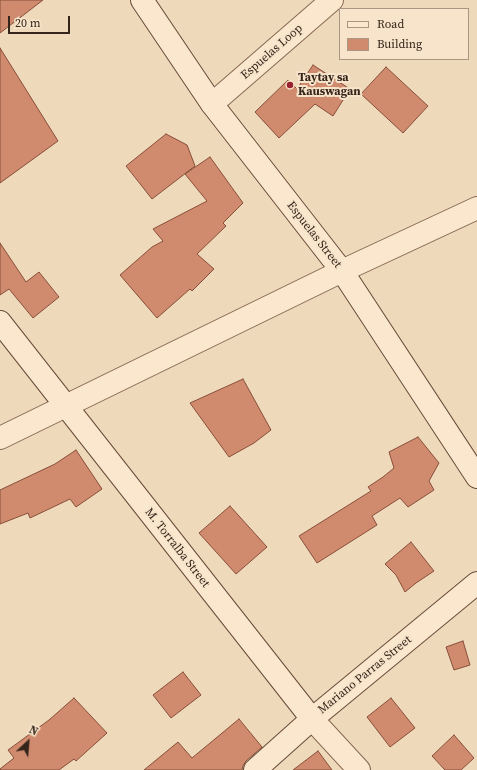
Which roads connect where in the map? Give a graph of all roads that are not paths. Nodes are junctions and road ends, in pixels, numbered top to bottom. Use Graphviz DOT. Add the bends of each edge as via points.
graph roads {
  1 [pos="142,0"];
  2 [pos="332,0"];
  3 [pos="212,104"];
  4 [pos="477,208"];
  5 [pos="342,271"];
  6 [pos="0,322"];
  7 [pos="66,406"];
  8 [pos="0,438"];
  9 [pos="477,477"];
  10 [pos="477,583"];
  11 [pos="312,719"];
  12 [pos="255,770"];
  13 [pos="359,770"];
  1 -- 3 [label="street, Espuelas Street"];
  2 -- 3 [label="street, Espuelas Loop"];
  3 -- 5 [label="street, Espuelas Street"];
  4 -- 5 [label="street"];
  5 -- 7 [label="street"];
  5 -- 9 [label="street, Espuelas Street"];
  6 -- 7 [label="street, M. Torralba Street"];
  7 -- 8 [label="street"];
  7 -- 11 [label="street, M. Torralba Street"];
  10 -- 11 [label="street, Mariano Parras Street"];
  11 -- 12 [label="street, Mariano Parras Street"];
  11 -- 13 [label="street, M. Torralba Street"];
}
